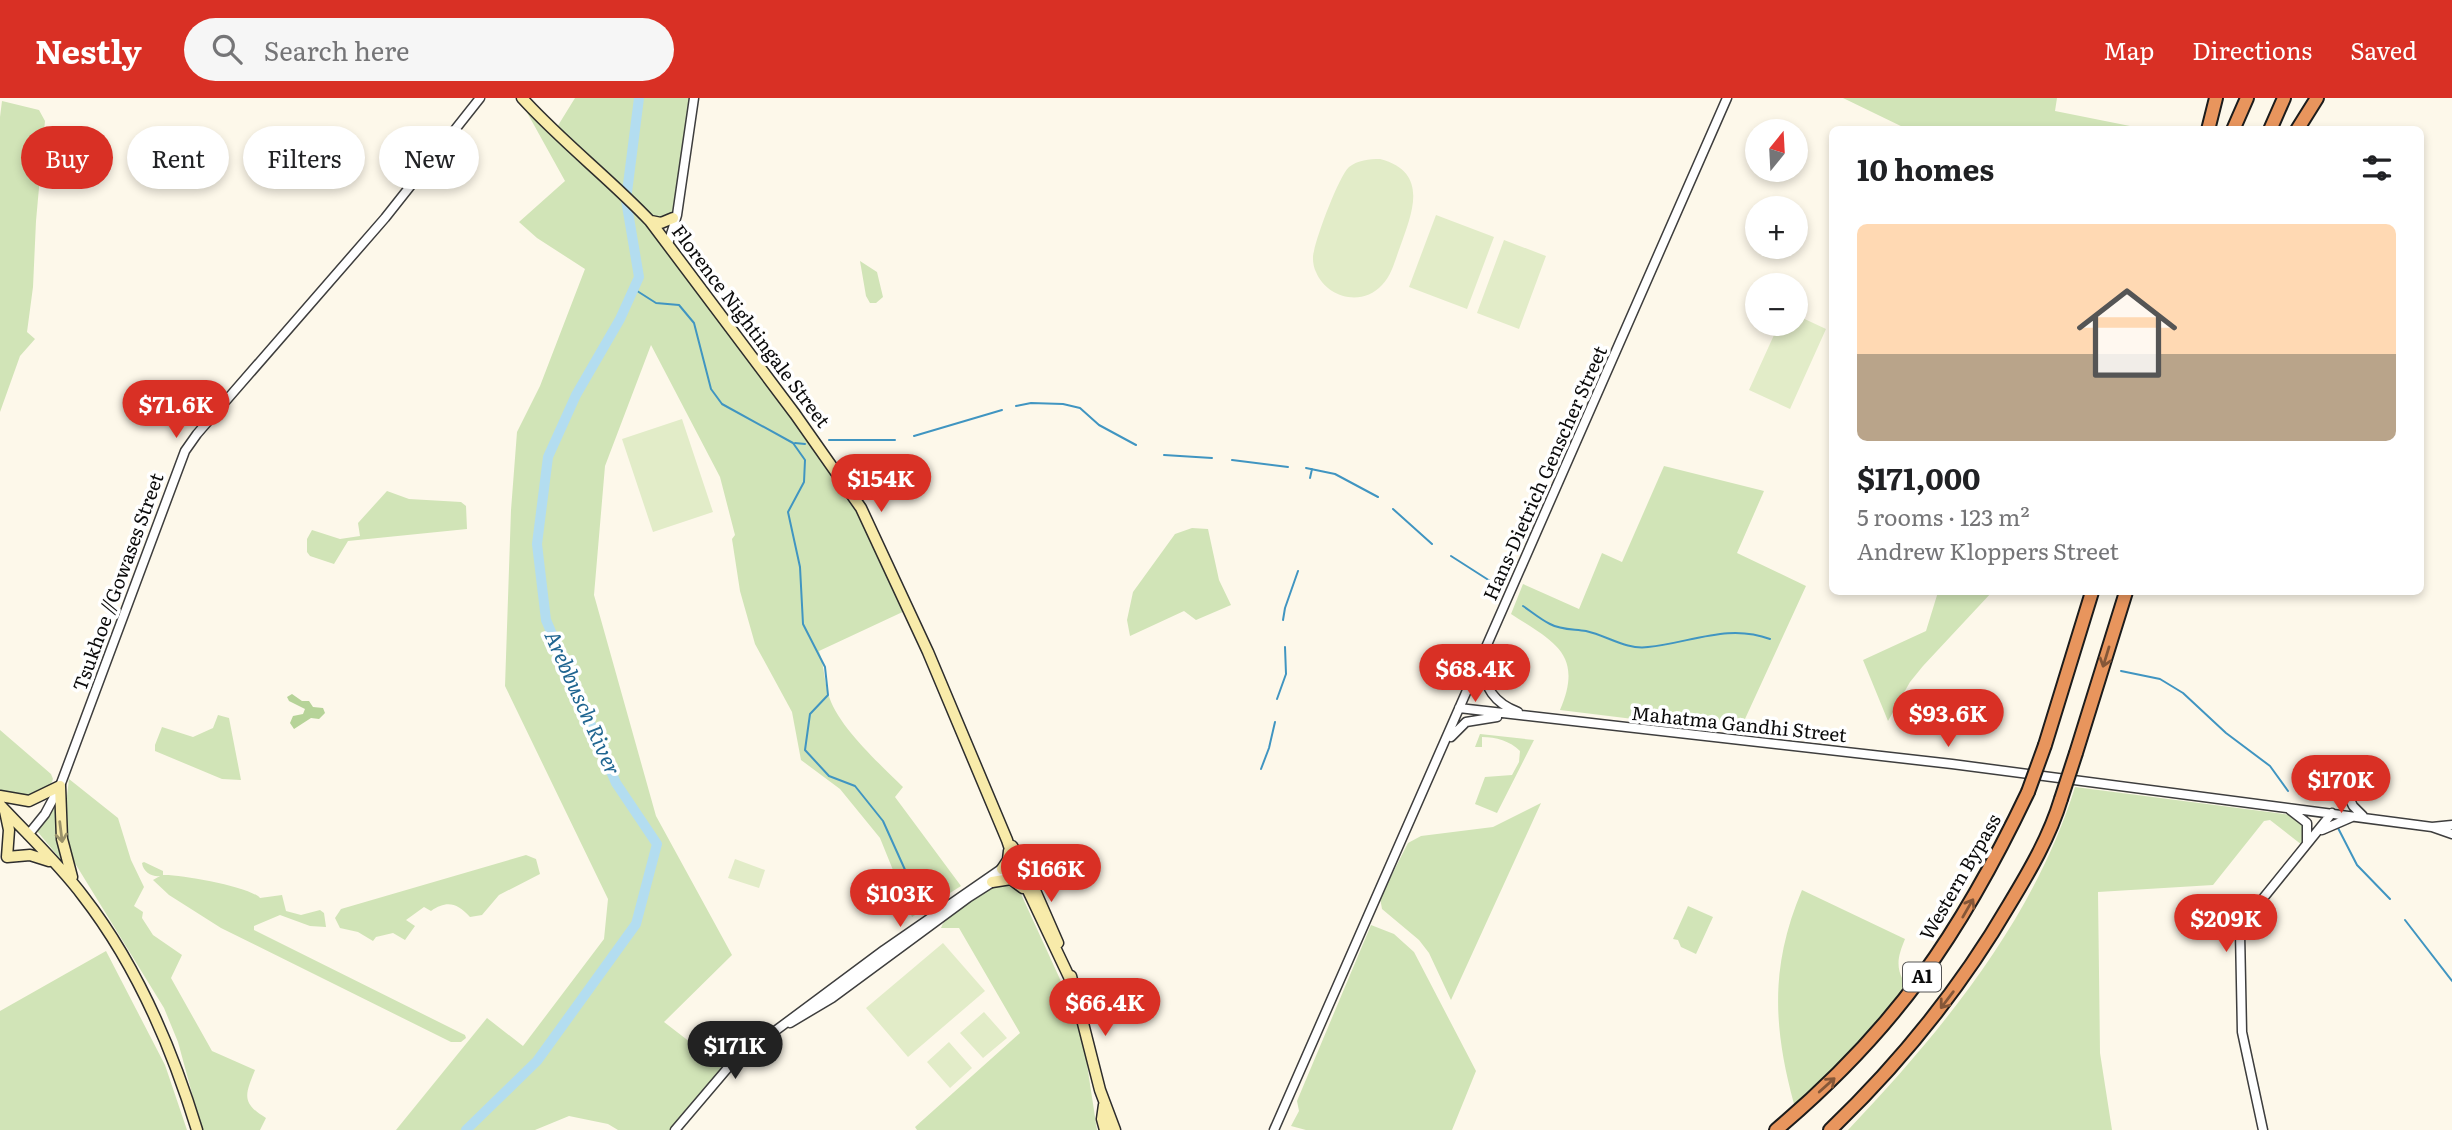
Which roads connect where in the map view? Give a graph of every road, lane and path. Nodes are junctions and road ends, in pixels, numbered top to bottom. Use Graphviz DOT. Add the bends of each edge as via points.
graph roads {
  1 [pos="480,98"];
  2 [pos="522,98"];
  3 [pos="694,98"];
  4 [pos="1727,98"];
  5 [pos="2216,98"];
  6 [pos="2247,98"];
  7 [pos="2284,98"];
  8 [pos="2317,98"];
  9 [pos="2209,126"];
  10 [pos="2235,126"];
  11 [pos="2272,126"];
  12 [pos="2300,126"];
  13 [pos="675,214"];
  14 [pos="650,221"];
  15 [pos="667,242"];
  16 [pos="2091,595"];
  17 [pos="2125,595"];
  18 [pos="1479,663"];
  19 [pos="1459,708"];
  20 [pos="1531,717"];
  21 [pos="1443,747"];
  22 [pos="60,786"];
  23 [pos="2347,793"];
  24 [pos="0,797"];
  25 [pos="2285,806"];
  26 [pos="2,808"];
  27 [pos="2332,813"];
  28 [pos="2355,816"];
  29 [pos="2365,818"];
  30 [pos="2452,825"];
  31 [pos="2432,827"];
  32 [pos="2317,832"];
  33 [pos="30,833"];
  34 [pos="2452,834"];
  35 [pos="1008,845"];
  36 [pos="2306,846"];
  37 [pos="1018,862"];
  38 [pos="55,864"];
  39 [pos="1002,869"];
  40 [pos="72,877"];
  41 [pos="992,882"];
  42 [pos="80,892"];
  43 [pos="1032,900"];
  44 [pos="1071,981"];
  45 [pos="787,1024"];
  46 [pos="1104,1105"];
  47 [pos="197,1130"];
  48 [pos="675,1130"];
  49 [pos="1105,1130"];
  50 [pos="1115,1130"];
  51 [pos="1274,1130"];
  52 [pos="1776,1130"];
  53 [pos="1830,1130"];
  54 [pos="2263,1130"];
  1 -- 22 [label="street, Tsukhoe //Gowases Street" via="185,451"];
  2 -- 14 [label="main road, Florence Nightingale Street"];
  3 -- 13 [label="street"];
  4 -- 18 [label="street, Hans-Dietrich Genscher Street"];
  5 -- 9 [label="highway"];
  6 -- 10 [label="highway"];
  7 -- 11 [label="highway"];
  8 -- 12 [label="highway"];
  13 -- 14 [label="main road" via="661,223"];
  13 -- 15 [label="street"];
  14 -- 15 [label="main road, Florence Nightingale Street"];
  15 -- 35 [label="main road, Florence Nightingale Street" via="861,508 928,652"];
  52 -- 16 [label="highway, Western Bypass / A1, one-way, bridge" via="1871,1042 1931,966 1992,867 2028,792"];
  17 -- 53 [label="highway, A1, one-way, bridge" via="2056,815 2021,885 1955,990 1898,1063"];
  18 -- 19 [label="street, Hans-Dietrich Genscher Street"];
  18 -- 20 [label="street" via="1495,700"];
  19 -- 20 [label="street, Mahatma Gandhi Street"];
  19 -- 21 [label="street, Hans-Dietrich Genscher Street"];
  20 -- 21 [label="street" via="1473,719 1458,727"];
  20 -- 25 [label="street, Mahatma Gandhi Street"];
  21 -- 51 [label="street, Hans-Dietrich Genscher Street"];
  22 -- 24 [label="main road" via="29,801"];
  22 -- 33 [label="street, Tsukhoe //Gowases Street"];
  22 -- 40 [label="main road, one-way" via="62,839"];
  23 -- 29 [label="street"];
  24 -- 33 [label="main road"];
  25 -- 27 [label="street, Mahatma Gandhi Street"];
  25 -- 36 [label="street" via="2307,823"];
  26 -- 33 [label="main road"];
  26 -- 38 [label="main road" via="9,830 7,857 36,856"];
  27 -- 28 [label="street, Mahatma Gandhi Street"];
  27 -- 32 [label="street"];
  28 -- 29 [label="street, Mahatma Gandhi Street"];
  28 -- 32 [label="street"];
  29 -- 31 [label="street, Mahatma Gandhi Street"];
  30 -- 31 [label="street, Mahatma Gandhi Street"];
  31 -- 34 [label="street, Mahatma Gandhi Street"];
  32 -- 36 [label="street"];
  33 -- 38 [label="main road"];
  33 -- 40 [label="main road"];
  35 -- 37 [label="main road, Florence Nightingale Street"];
  35 -- 39 [label="main road" via="1008,860"];
  36 -- 54 [label="street" via="2240,932 2242,1032"];
  37 -- 39 [label="street"];
  37 -- 41 [label="street"];
  37 -- 43 [label="main road, Florence Nightingale Street"];
  37 -- 44 [label="main road, Florence Nightingale Street"];
  38 -- 42 [label="main road"];
  39 -- 45 [label="street"];
  40 -- 42 [label="main road"];
  41 -- 43 [label="main road" via="1015,880"];
  41 -- 45 [label="street" via="832,998"];
  42 -- 47 [label="main road" via="127,965 158,1025"];
  43 -- 44 [label="main road, Florence Nightingale Street"];
  44 -- 46 [label="main road, Florence Nightingale Street"];
  45 -- 48 [label="street" via="725,1069"];
  46 -- 49 [label="main road, Florence Nightingale Street"];
  46 -- 50 [label="main road, Florence Nightingale Street"];
}
